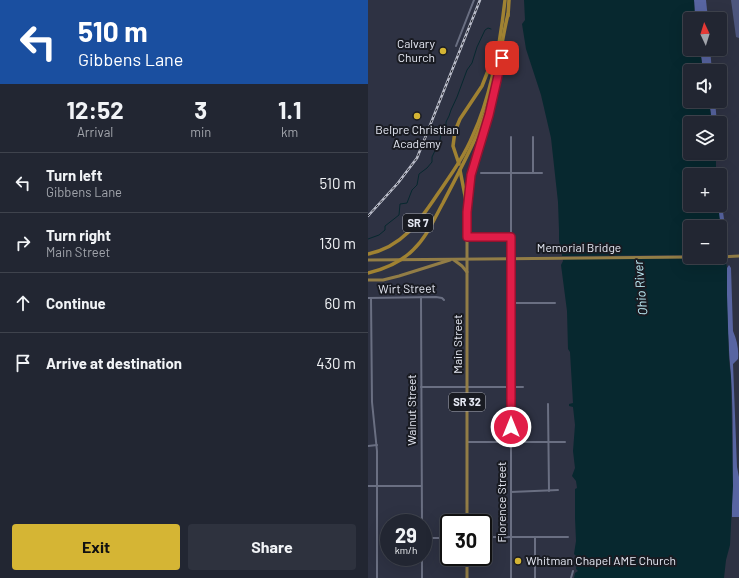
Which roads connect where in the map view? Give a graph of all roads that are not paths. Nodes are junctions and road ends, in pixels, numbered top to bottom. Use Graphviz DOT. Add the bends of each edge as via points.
graph roads {
  1 [pos="474,0"];
  2 [pos="505,0"];
  3 [pos="510,0"];
  4 [pos="508,14"];
  5 [pos="499,41"];
  6 [pos="456,46"];
  7 [pos="511,137"];
  8 [pos="533,137"];
  9 [pos="481,173"];
  10 [pos="511,173"];
  11 [pos="533,173"];
  12 [pos="542,173"];
  13 [pos="467,212"];
  14 [pos="467,237"];
  15 [pos="511,237"];
  16 [pos="368,254"];
  17 [pos="739,256"];
  18 [pos="683,257"];
  19 [pos="727,257"];
  20 [pos="467,259"];
  21 [pos="368,260"];
  22 [pos="452,260"];
  23 [pos="467,272"];
  24 [pos="368,273"];
  25 [pos="368,280"];
  26 [pos="421,297"];
  27 [pos="370,298"];
  28 [pos="444,300"];
  29 [pos="511,303"];
  30 [pos="555,303"];
  31 [pos="523,386"];
  32 [pos="368,387"];
  33 [pos="372,387"];
  34 [pos="421,387"];
  35 [pos="467,387"];
  36 [pos="511,387"];
  37 [pos="548,404"];
  38 [pos="468,442"];
  39 [pos="511,442"];
  40 [pos="549,442"];
  41 [pos="565,442"];
  42 [pos="377,445"];
  43 [pos="368,446"];
  44 [pos="368,486"];
  45 [pos="377,486"];
  46 [pos="422,486"];
  47 [pos="558,490"];
  48 [pos="549,491"];
  49 [pos="511,492"];
  50 [pos="422,514"];
  51 [pos="467,514"];
  52 [pos="511,537"];
  53 [pos="535,537"];
  54 [pos="568,537"];
  55 [pos="492,538"];
  56 [pos="422,566"];
  57 [pos="467,566"];
  58 [pos="573,571"];
  59 [pos="377,578"];
  60 [pos="422,578"];
  61 [pos="467,578"];
  62 [pos="512,578"];
  63 [pos="535,578"];
  64 [pos="571,578"];
  1 -- 6 [label="street"];
  2 -- 5 [label="highway, SR 7"];
  3 -- 4 [label="highway, SR 7"];
  4 -- 13 [label="highway" via="506,42 486,126 471,175"];
  4 -- 24 [label="highway, SR 7" via="500,58 478,135 428,232 414,249 400,260"];
  5 -- 13 [label="highway" via="484,80 460,119 454,137 453,146 464,186"];
  5 -- 16 [label="highway, SR 7" via="485,102 462,157 412,229 395,244"];
  7 -- 10 [label="street, Florence Street"];
  8 -- 11 [label="street"];
  9 -- 10 [label="street"];
  10 -- 11 [label="street"];
  10 -- 15 [label="street, Florence Street"];
  11 -- 12 [label="street"];
  13 -- 14 [label="main road, Main Street / SR 32"];
  14 -- 15 [label="street"];
  14 -- 20 [label="main road, Main Street / SR 32"];
  15 -- 29 [label="street, Florence Street"];
  17 -- 19 [label="main road"];
  18 -- 20 [label="main road, Memorial Bridge"];
  20 -- 22 [label="main road, Memorial Bridge"];
  20 -- 23 [label="main road, Main Street / SR 32"];
  21 -- 22 [label="main road"];
  22 -- 23 [label="main road"];
  22 -- 25 [label="main road" via="400,276"];
  23 -- 35 [label="main road, Main Street / SR 32"];
  26 -- 27 [label="street, Wirt Street"];
  26 -- 28 [label="street, Wirt Street" via="440,297"];
  26 -- 34 [label="street, Walnut Street"];
  27 -- 33 [label="street"];
  29 -- 30 [label="street"];
  29 -- 36 [label="street, Florence Street"];
  31 -- 36 [label="street"];
  32 -- 33 [label="street"];
  33 -- 42 [label="street" via="372,412"];
  34 -- 35 [label="street"];
  34 -- 46 [label="street, Walnut Street"];
  35 -- 36 [label="street"];
  35 -- 38 [label="main road, Main Street / SR 32"];
  36 -- 39 [label="street, Florence Street"];
  37 -- 40 [label="street"];
  38 -- 39 [label="street"];
  38 -- 51 [label="main road, Main Street / SR 32"];
  39 -- 40 [label="street"];
  39 -- 49 [label="street, Florence Street"];
  40 -- 41 [label="street"];
  40 -- 48 [label="street"];
  42 -- 43 [label="street"];
  42 -- 45 [label="street"];
  44 -- 45 [label="street"];
  45 -- 46 [label="street"];
  45 -- 59 [label="street"];
  46 -- 50 [label="street, Walnut Street"];
  47 -- 48 [label="street"];
  48 -- 49 [label="street"];
  49 -- 52 [label="street, Florence Street"];
  52 -- 53 [label="street"];
  52 -- 55 [label="street"];
  52 -- 62 [label="street, Florence Street"];
  53 -- 54 [label="street"];
  53 -- 63 [label="street"];
  56 -- 60 [label="street"];
  57 -- 61 [label="main road"];
  58 -- 64 [label="street"];
}
